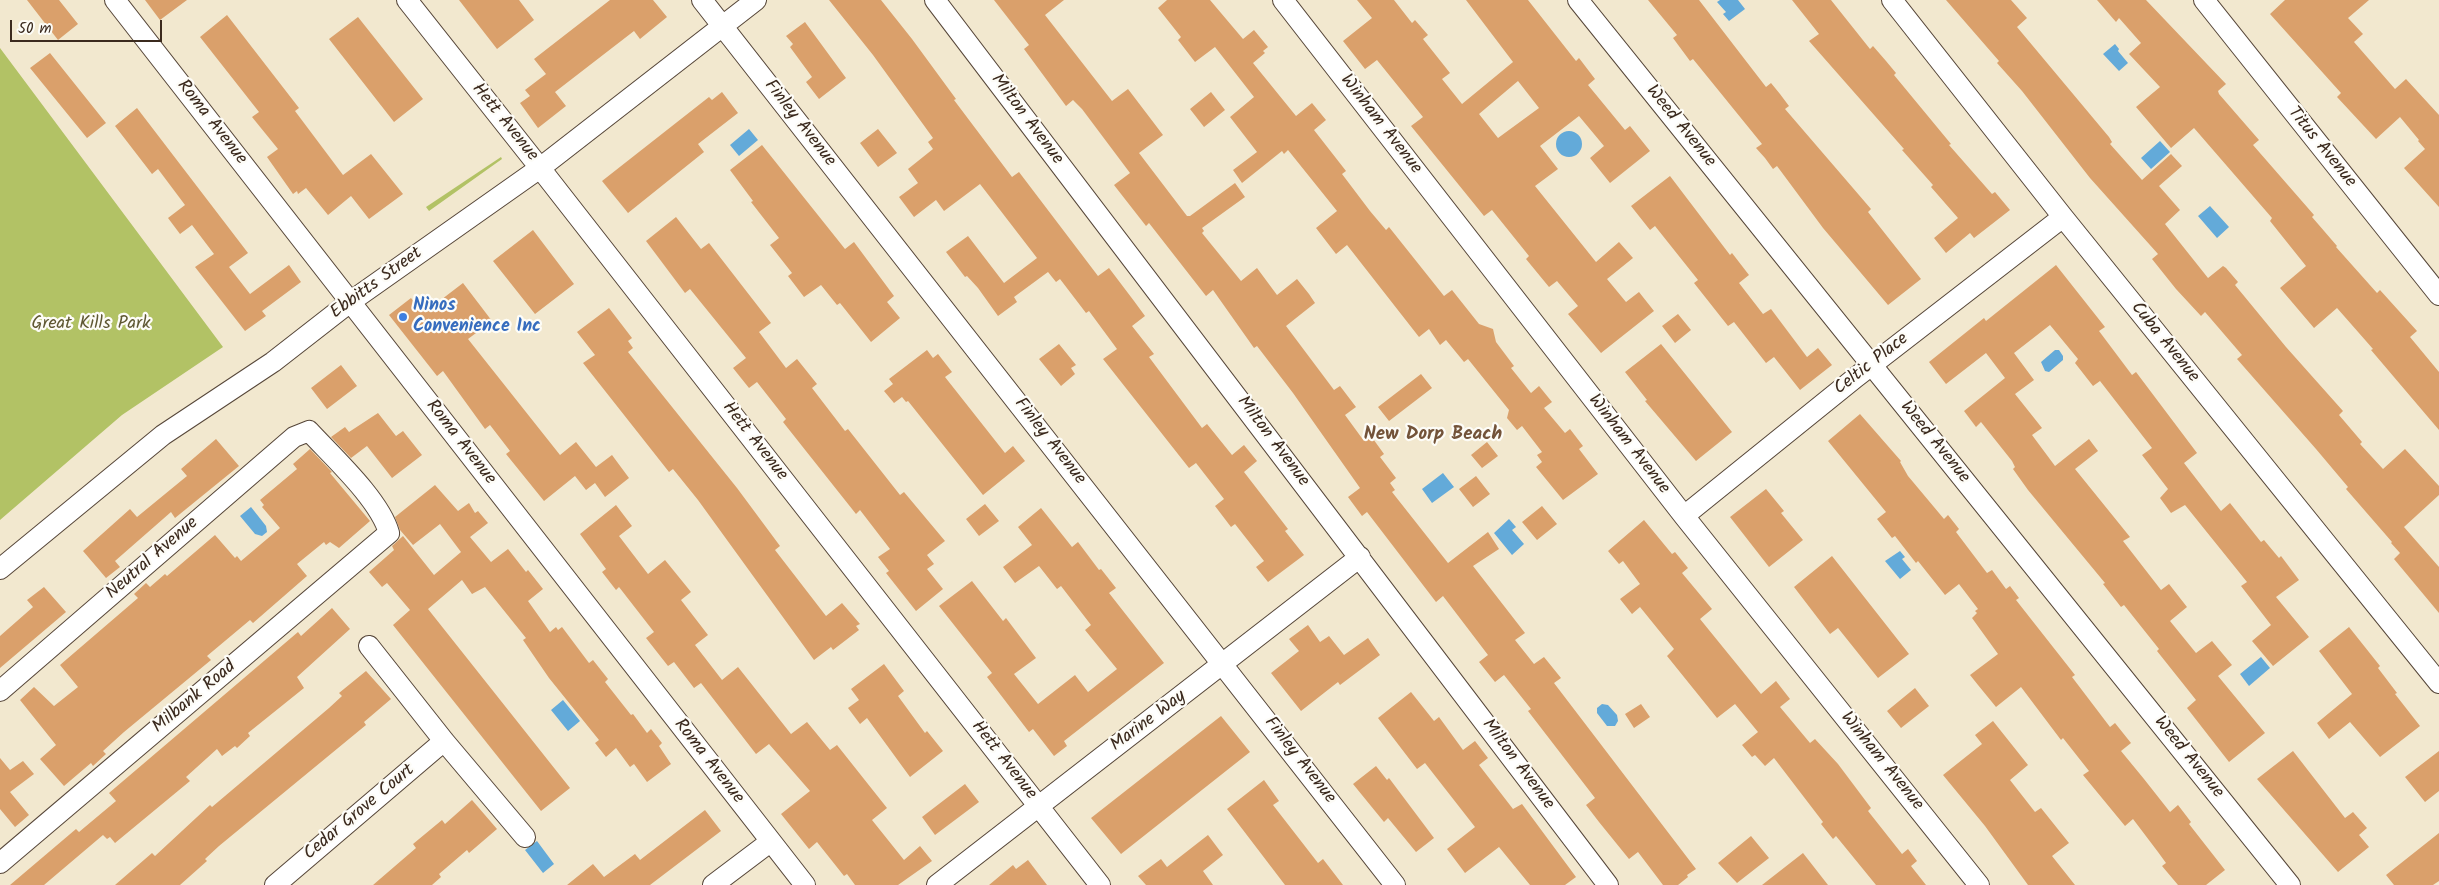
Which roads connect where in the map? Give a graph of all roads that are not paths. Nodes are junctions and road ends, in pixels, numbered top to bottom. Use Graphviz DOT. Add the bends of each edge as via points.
graph roads {
  1 [pos="115,0"];
  2 [pos="406,0"];
  3 [pos="702,0"];
  4 [pos="756,0"];
  5 [pos="935,0"];
  6 [pos="1283,0"];
  7 [pos="1578,0"];
  8 [pos="1892,0"];
  9 [pos="2204,0"];
  10 [pos="723,27"];
  11 [pos="540,168"];
  12 [pos="2063,217"];
  13 [pos="2439,295"];
  14 [pos="350,302"];
  15 [pos="1872,365"];
  16 [pos="309,431"];
  17 [pos="1684,516"];
  18 [pos="1360,557"];
  19 [pos="0,569"];
  20 [pos="369,646"];
  21 [pos="1224,665"];
  22 [pos="2439,683"];
  23 [pos="0,691"];
  24 [pos="444,741"];
  25 [pos="1038,806"];
  26 [pos="525,837"];
  27 [pos="770,842"];
  28 [pos="0,864"];
  29 [pos="275,885"];
  30 [pos="713,885"];
  31 [pos="805,885"];
  32 [pos="937,885"];
  33 [pos="1100,885"];
  34 [pos="1395,885"];
  35 [pos="1608,885"];
  36 [pos="1980,885"];
  37 [pos="2290,885"];
  1 -- 14 [label="street, Roma Avenue"];
  2 -- 11 [label="street, Hett Avenue"];
  3 -- 10 [label="street, Finley Avenue"];
  4 -- 10 [label="street, Ebbitts Street"];
  5 -- 18 [label="street, Milton Avenue"];
  6 -- 17 [label="street, Winham Avenue"];
  7 -- 15 [label="street, Weed Avenue"];
  8 -- 12 [label="street, Cuba Avenue"];
  9 -- 13 [label="street, Titus Avenue"];
  10 -- 11 [label="street, Ebbitts Street"];
  10 -- 21 [label="street, Finley Avenue"];
  11 -- 14 [label="street, Ebbitts Street"];
  11 -- 25 [label="street, Hett Avenue"];
  12 -- 15 [label="street, Celtic Place"];
  12 -- 22 [label="street, Cuba Avenue"];
  14 -- 19 [label="street, Ebbitts Street" via="273,362 163,435"];
  14 -- 27 [label="street, Roma Avenue"];
  15 -- 17 [label="street, Celtic Place"];
  15 -- 37 [label="street, Weed Avenue"];
  16 -- 23 [label="street, Neutral Avenue" via="294,436"];
  16 -- 28 [label="street, Milbank Road" via="371,501 386,521 389,533"];
  17 -- 36 [label="street, Winham Avenue"];
  18 -- 21 [label="street, Marine Way"];
  18 -- 35 [label="street, Milton Avenue"];
  20 -- 24 [label="street"];
  21 -- 25 [label="street, Marine Way"];
  21 -- 34 [label="street, Finley Avenue"];
  24 -- 26 [label="street"];
  24 -- 29 [label="street, Cedar Grove Court"];
  25 -- 32 [label="street, Marine Way"];
  25 -- 33 [label="street, Hett Avenue"];
  27 -- 30 [label="street"];
  27 -- 31 [label="street, Roma Avenue"];
}
